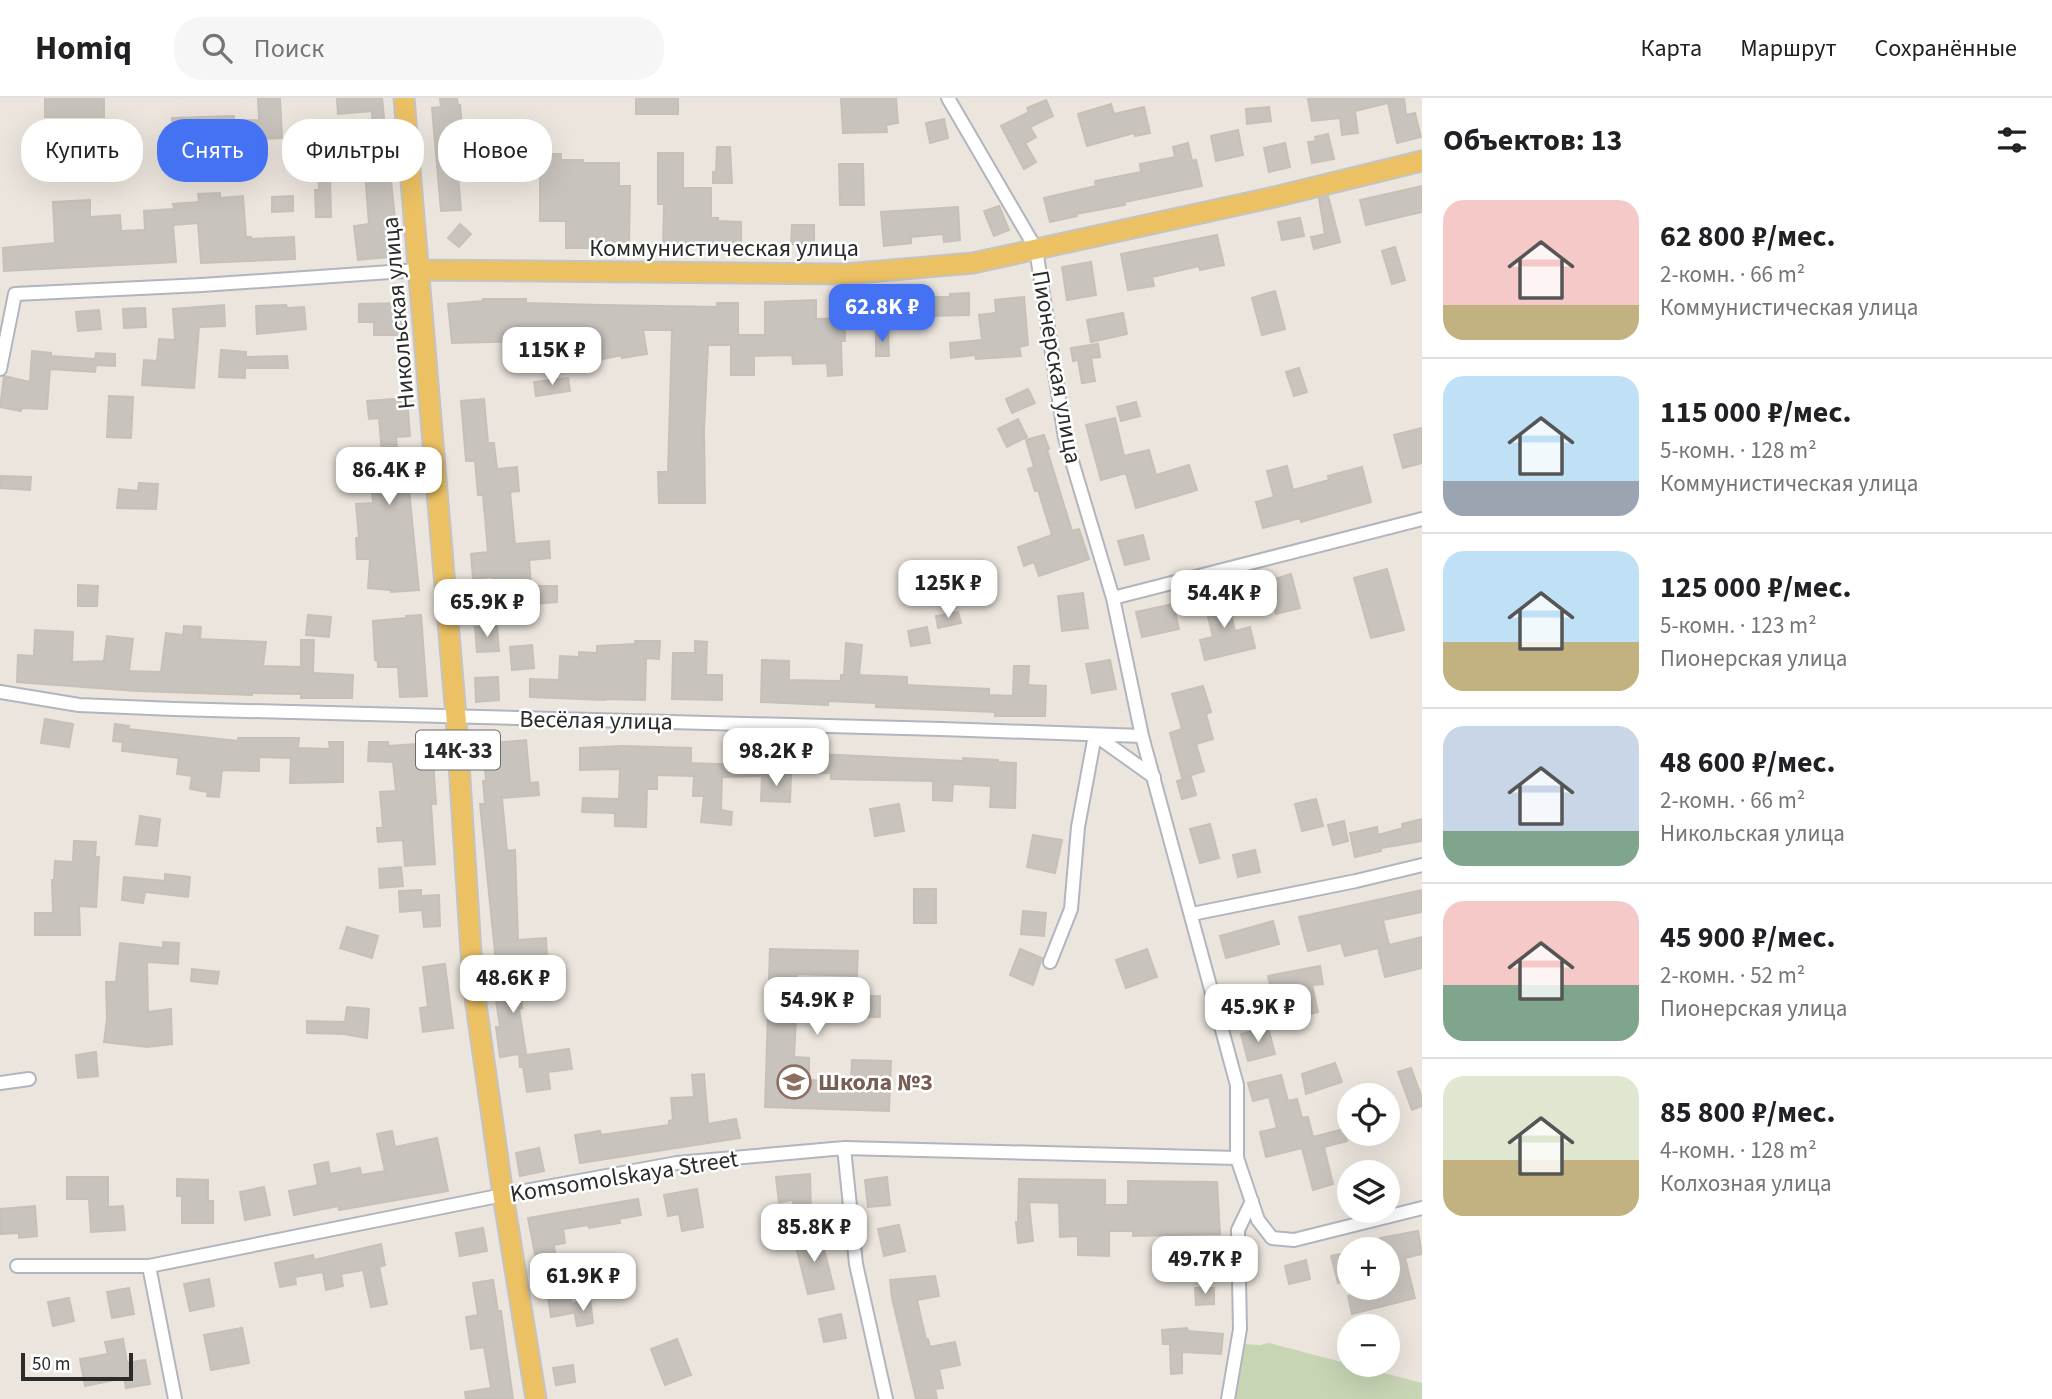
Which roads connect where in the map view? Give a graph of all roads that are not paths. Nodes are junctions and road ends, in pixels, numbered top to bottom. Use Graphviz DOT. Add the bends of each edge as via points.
graph roads {
  1 [pos="404,98"];
  2 [pos="947,98"];
  3 [pos="1422,161"];
  4 [pos="1037,249"];
  5 [pos="419,270"];
  6 [pos="0,369"];
  7 [pos="1422,519"];
  8 [pos="1113,598"];
  9 [pos="0,692"];
  10 [pos="456,717"];
  11 [pos="1095,734"];
  12 [pos="1143,736"];
  13 [pos="1154,778"];
  14 [pos="1422,865"];
  15 [pos="1192,914"];
  16 [pos="1050,962"];
  17 [pos="29,1079"];
  18 [pos="0,1083"];
  19 [pos="844,1148"];
  20 [pos="1237,1158"];
  21 [pos="503,1195"];
  22 [pos="1252,1201"];
  23 [pos="1422,1209"];
  24 [pos="17,1266"];
  25 [pos="149,1266"];
  26 [pos="175,1399"];
  27 [pos="536,1399"];
  28 [pos="886,1399"];
  29 [pos="1228,1399"];
  1 -- 5 [label="main road, Никольская улица / 14К-33"];
  2 -- 4 [label="street, Пионерская улица"];
  3 -- 4 [label="main road, Коммунистическая улица"];
  4 -- 5 [label="main road, Коммунистическая улица" via="973,263 845,274"];
  4 -- 8 [label="street, Пионерская улица" via="1065,438"];
  5 -- 6 [label="street, Коммунистическая улица" via="15,295"];
  5 -- 10 [label="main road, Никольская улица / 14К-33"];
  7 -- 8 [label="street"];
  8 -- 12 [label="street, Пионерская улица"];
  9 -- 10 [label="street, Весёлая улица" via="79,705"];
  10 -- 11 [label="street, Весёлая улица"];
  10 -- 21 [label="main road, Никольская улица / 14К-33" via="473,983"];
  11 -- 12 [label="street"];
  11 -- 13 [label="street"];
  11 -- 16 [label="street" via="1078,827 1071,909"];
  12 -- 13 [label="street, Пионерская улица"];
  13 -- 15 [label="street, Пионерская улица"];
  14 -- 15 [label="street"];
  15 -- 20 [label="street, Пионерская улица" via="1237,1085"];
  17 -- 18 [label="street"];
  19 -- 20 [label="street, Komsomolskaya Street"];
  19 -- 21 [label="street, Komsomolskaya Street" via="677,1163"];
  19 -- 28 [label="street" via="856,1264"];
  20 -- 22 [label="street, Пионерская улица"];
  21 -- 25 [label="street, Komsomolskaya Street"];
  21 -- 27 [label="main road, Никольская улица / 14К-33"];
  22 -- 23 [label="street, Пионерская улица" via="1258,1220 1272,1238 1294,1241"];
  22 -- 29 [label="street" via="1238,1230 1240,1329"];
  24 -- 25 [label="street, Komsomolskaya Street"];
  25 -- 26 [label="street"];
}
